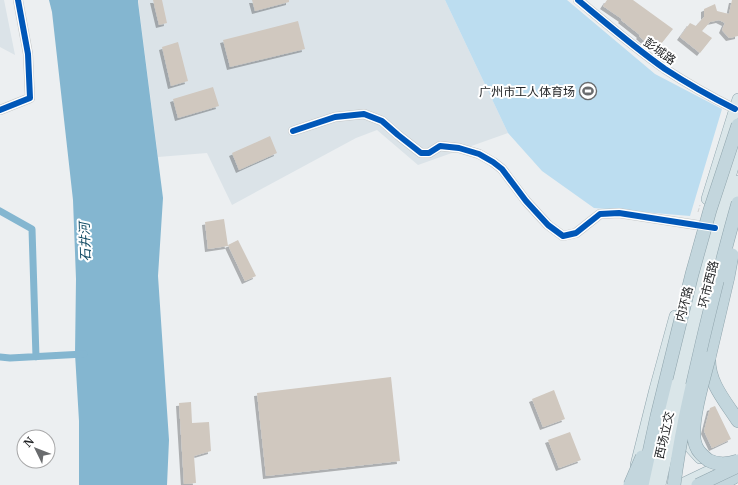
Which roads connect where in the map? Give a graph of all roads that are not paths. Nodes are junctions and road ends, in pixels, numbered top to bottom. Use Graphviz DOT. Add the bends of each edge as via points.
graph roads {
  1 [pos="18,0"];
  2 [pos="578,0"];
  3 [pos="737,106"];
  4 [pos="0,110"];
  5 [pos="734,125"];
  6 [pos="292,131"];
  7 [pos="724,146"];
  8 [pos="738,150"];
  9 [pos="735,178"];
  10 [pos="738,203"];
  11 [pos="738,218"];
  12 [pos="699,226"];
  13 [pos="715,228"];
  14 [pos="737,229"];
  15 [pos="716,250"];
  16 [pos="692,274"];
  17 [pos="677,325"];
  18 [pos="696,334"];
  19 [pos="709,358"];
  20 [pos="697,375"];
  21 [pos="679,387"];
  22 [pos="738,421"];
  23 [pos="684,438"];
  24 [pos="653,449"];
  25 [pos="680,455"];
  26 [pos="738,457"];
  27 [pos="738,461"];
  28 [pos="738,465"];
  29 [pos="719,466"];
  30 [pos="738,477"];
  31 [pos="738,482"];
  32 [pos="630,485"];
  33 [pos="642,485"];
  34 [pos="649,485"];
  35 [pos="653,485"];
  36 [pos="660,485"];
  37 [pos="675,485"];
  38 [pos="680,485"];
  39 [pos="698,485"];
  40 [pos="710,485"];
  41 [pos="720,485"];
  42 [pos="730,485"];
  43 [pos="733,485"];
  1 -- 4 [label="street" via="28,54 30,98"];
  2 -- 3 [label="street, 彭城路" via="662,67 704,93"];
  3 -- 5 [label="main road"];
  5 -- 7 [label="main road"];
  5 -- 16 [label="highway, 内环路, bridge"];
  6 -- 12 [label="street" via="335,117 364,114 382,121 421,153 429,153 440,146 479,154 502,169 526,201 562,236 576,233 600,214 619,213"];
  7 -- 9 [label="main road"];
  7 -- 12 [label="main road"];
  8 -- 9 [label="main road, 环市西路"];
  9 -- 13 [label="main road, 环市西路"];
  9 -- 15 [label="main road, 环市西路"];
  10 -- 37 [label="highway, bridge" via="689,399"];
  11 -- 14 [label="main road"];
  12 -- 13 [label="street"];
  12 -- 17 [label="main road"];
  13 -- 17 [label="main road" via="699,258"];
  13 -- 21 [label="main road, 环市西路" via="703,269"];
  14 -- 15 [label="main road"];
  14 -- 19 [label="highway, bridge"];
  14 -- 20 [label="main road" via="714,304"];
  15 -- 18 [label="main road, 环市西路"];
  16 -- 32 [label="highway, bridge" via="645,449"];
  16 -- 33 [label="highway, 内环路, bridge"];
  17 -- 24 [label="main road"];
  17 -- 32 [label="main road" via="653,396"];
  18 -- 20 [label="main road"];
  18 -- 21 [label="main road, 环市西路"];
  19 -- 22 [label="highway, bridge" via="715,384"];
  19 -- 27 [label="highway, bridge" via="693,430 695,446 711,461 726,464"];
  20 -- 23 [label="main road"];
  21 -- 35 [label="main road, 西场立交, bridge"];
  21 -- 36 [label="main road, 西场立交, bridge"];
  23 -- 25 [label="main road"];
  23 -- 29 [label="main road" via="700,458"];
  24 -- 25 [label="street" via="663,458"];
  24 -- 34 [label="main road" via="648,473"];
  25 -- 37 [label="main road"];
  26 -- 29 [label="main road"];
  28 -- 39 [label="highway, bridge"];
  28 -- 40 [label="main road"];
  29 -- 38 [label="main road"];
  30 -- 41 [label="highway"];
  30 -- 42 [label="highway"];
  31 -- 43 [label="main road"];
}
